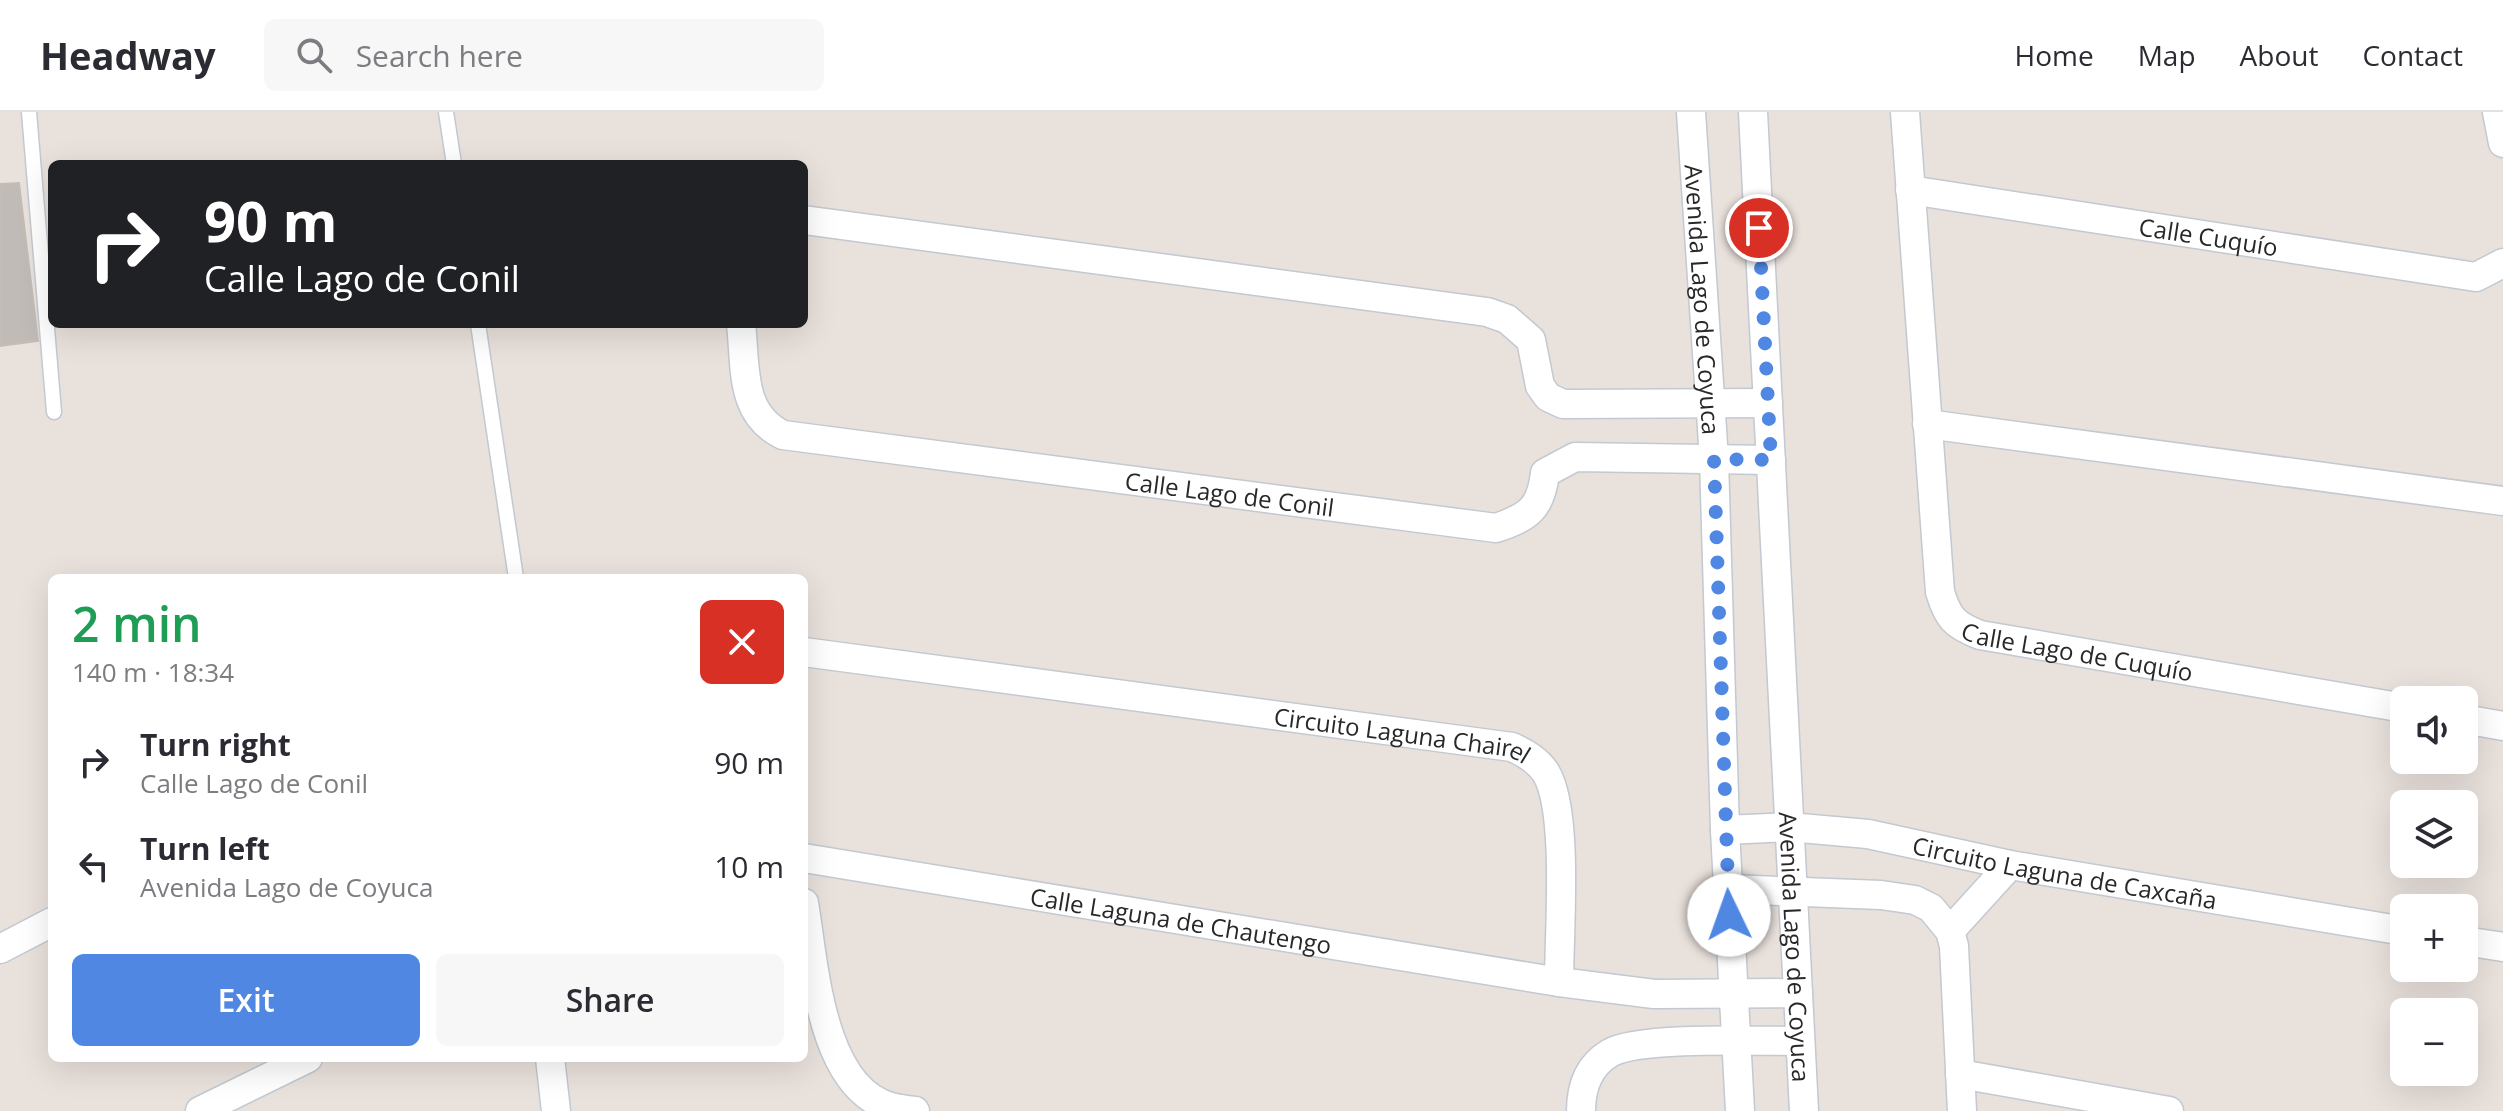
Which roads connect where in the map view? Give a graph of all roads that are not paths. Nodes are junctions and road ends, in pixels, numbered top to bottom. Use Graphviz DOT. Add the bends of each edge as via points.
graph roads {
  1 [pos="29,112"];
  2 [pos="446,112"];
  3 [pos="1691,112"];
  4 [pos="1753,112"];
  5 [pos="1905,112"];
  6 [pos="2497,112"];
  7 [pos="2503,143"];
  8 [pos="453,160"];
  9 [pos="1910,190"];
  10 [pos="808,221"];
  11 [pos="2503,263"];
  12 [pos="479,328"];
  13 [pos="741,328"];
  14 [pos="1711,401"];
  15 [pos="1768,403"];
  16 [pos="54,412"];
  17 [pos="1927,424"];
  18 [pos="1714,459"];
  19 [pos="1771,460"];
  20 [pos="2503,501"];
  21 [pos="515,574"];
  22 [pos="808,653"];
  23 [pos="2390,706"];
  24 [pos="2478,722"];
  25 [pos="2503,726"];
  26 [pos="1789,827"];
  27 [pos="1725,830"];
  28 [pos="808,859"];
  29 [pos="2010,865"];
  30 [pos="1728,889"];
  31 [pos="1793,892"];
  32 [pos="48,924"];
  33 [pos="808,926"];
  34 [pos="2390,929"];
  35 [pos="1950,931"];
  36 [pos="2478,943"];
  37 [pos="2503,947"];
  38 [pos="0,949"];
  39 [pos="1559,982"];
  40 [pos="1734,991"];
  41 [pos="1798,993"];
  42 [pos="1735,1041"];
  43 [pos="1800,1041"];
  44 [pos="300,1062"];
  45 [pos="550,1062"];
  46 [pos="1960,1074"];
  47 [pos="200,1111"];
  48 [pos="556,1111"];
  49 [pos="915,1111"];
  50 [pos="1581,1111"];
  51 [pos="1740,1111"];
  52 [pos="1804,1111"];
  53 [pos="1962,1111"];
  54 [pos="2169,1111"];
  1 -- 16 [label="lane"];
  2 -- 8 [label="lane"];
  3 -- 14 [label="street, Avenida Lago de Coyuca"];
  4 -- 15 [label="street, Avenida Lago de Coyuca"];
  5 -- 9 [label="street, Calle Lago de Cuquío"];
  6 -- 7 [label="street"];
  9 -- 11 [label="street, Calle Cuquío" via="2476,277"];
  9 -- 17 [label="street, Calle Lago de Cuquío"];
  10 -- 14 [label="street" via="1487,312 1507,319 1531,340 1540,386 1563,404"];
  12 -- 21 [label="lane"];
  13 -- 18 [label="street, Calle Lago de Conil" via="751,406 766,426 783,435 1496,528 1526,514 1542,498 1545,473 1575,457"];
  14 -- 15 [label="street"];
  14 -- 18 [label="street, Avenida Lago de Coyuca"];
  15 -- 19 [label="street, Avenida Lago de Coyuca"];
  17 -- 20 [label="street"];
  17 -- 23 [label="street, Calle Lago de Cuquío" via="1940,592 1946,612 1960,627 1980,635"];
  18 -- 19 [label="street, Calle Lago de Conil"];
  18 -- 27 [label="street, Avenida Lago de Coyuca"];
  19 -- 26 [label="street, Avenida Lago de Coyuca"];
  22 -- 39 [label="street, Circuito Laguna Chairel" via="1512,747 1547,774 1560,819"];
  24 -- 25 [label="street"];
  26 -- 27 [label="street, Circuito Laguna de Caxcaña"];
  26 -- 29 [label="street, Circuito Laguna de Caxcaña" via="1868,834"];
  26 -- 31 [label="street, Avenida Lago de Coyuca"];
  27 -- 30 [label="street, Avenida Lago de Coyuca"];
  28 -- 39 [label="street, Calle Laguna de Chautengo"];
  29 -- 34 [label="street, Circuito Laguna de Caxcaña"];
  29 -- 35 [label="street"];
  30 -- 31 [label="street"];
  30 -- 40 [label="street, Avenida Lago de Coyuca"];
  31 -- 35 [label="street" via="1915,900 1931,908"];
  31 -- 41 [label="street, Avenida Lago de Coyuca"];
  32 -- 38 [label="street"];
  33 -- 49 [label="street" via="834,1053 868,1094 889,1107"];
  35 -- 46 [label="street"];
  36 -- 37 [label="street"];
  39 -- 40 [label="street" via="1654,994"];
  40 -- 41 [label="street"];
  40 -- 42 [label="street, Avenida Lago de Coyuca"];
  41 -- 43 [label="street, Avenida Lago de Coyuca"];
  42 -- 43 [label="street"];
  42 -- 50 [label="street" via="1619,1048 1588,1076"];
  42 -- 51 [label="street, Avenida Lago de Coyuca"];
  43 -- 52 [label="street, Avenida Lago de Coyuca"];
  44 -- 47 [label="street"];
  45 -- 48 [label="street"];
  46 -- 53 [label="street"];
  46 -- 54 [label="street"];
}
